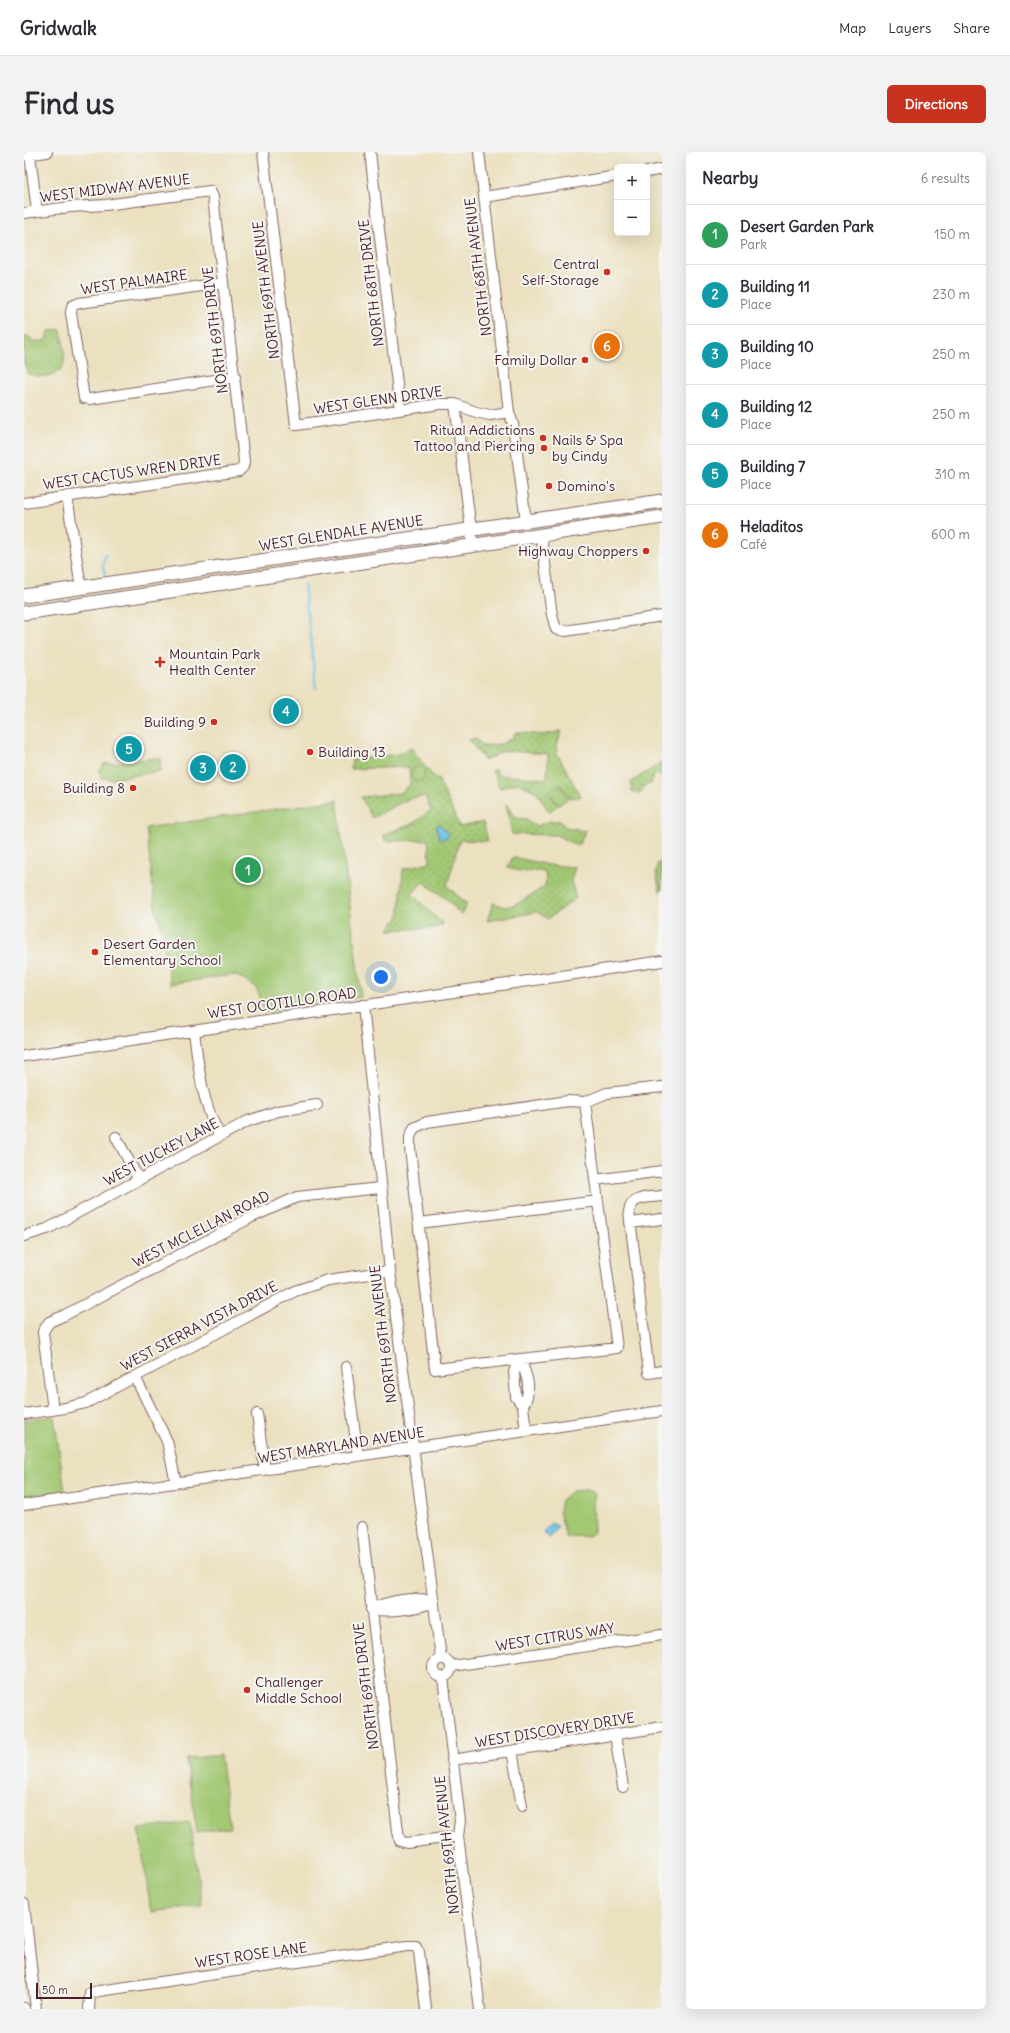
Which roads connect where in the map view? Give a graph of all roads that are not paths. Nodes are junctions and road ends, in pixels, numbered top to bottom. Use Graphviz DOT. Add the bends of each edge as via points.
graph roads {
  1 [pos="47,152"];
  2 [pos="263,152"];
  3 [pos="370,152"];
  4 [pos="479,152"];
  5 [pos="27,155"];
  6 [pos="662,169"];
  7 [pos="650,171"];
  8 [pos="614,176"];
  9 [pos="210,191"];
  10 [pos="484,196"];
  11 [pos="37,211"];
  12 [pos="24,213"];
  13 [pos="223,283"];
  14 [pos="234,377"];
  15 [pos="455,404"];
  16 [pos="400,410"];
  17 [pos="509,412"];
  18 [pos="296,425"];
  19 [pos="243,468"];
  20 [pos="67,496"];
  21 [pos="662,501"];
  22 [pos="24,503"];
  23 [pos="585,512"];
  24 [pos="662,517"];
  25 [pos="526,521"];
  26 [pos="471,529"];
  27 [pos="541,535"];
  28 [pos="473,546"];
  29 [pos="207,569"];
  30 [pos="210,585"];
  31 [pos="81,588"];
  32 [pos="24,596"];
  33 [pos="24,613"];
  34 [pos="662,616"];
  35 [pos="662,961"];
  36 [pos="363,1005"];
  37 [pos="194,1030"];
  38 [pos="24,1056"];
  39 [pos="662,1086"];
  40 [pos="585,1102"];
  41 [pos="317,1105"];
  42 [pos="220,1136"];
  43 [pos="116,1137"];
  44 [pos="662,1171"];
  45 [pos="139,1180"];
  46 [pos="595,1180"];
  47 [pos="380,1188"];
  48 [pos="662,1196"];
  49 [pos="598,1201"];
  50 [pos="662,1219"];
  51 [pos="419,1223"];
  52 [pos="630,1223"];
  53 [pos="24,1236"];
  54 [pos="390,1271"];
  55 [pos="519,1359"];
  56 [pos="346,1367"];
  57 [pos="662,1371"];
  58 [pos="134,1377"];
  59 [pos="53,1410"];
  60 [pos="662,1411"];
  61 [pos="24,1414"];
  62 [pos="257,1414"];
  63 [pos="526,1431"];
  64 [pos="414,1448"];
  65 [pos="358,1456"];
  66 [pos="265,1470"];
  67 [pos="176,1483"];
  68 [pos="24,1505"];
  69 [pos="362,1527"];
  70 [pos="434,1602"];
  71 [pos="371,1609"];
  72 [pos="662,1634"];
  73 [pos="441,1658"];
  74 [pos="452,1666"];
  75 [pos="443,1677"];
  76 [pos="662,1727"];
  77 [pos="615,1734"];
  78 [pos="512,1751"];
  79 [pos="452,1760"];
  80 [pos="623,1787"];
  81 [pos="522,1806"];
  82 [pos="458,1836"];
  83 [pos="24,1904"];
  84 [pos="27,1957"];
  85 [pos="36,2009"];
  86 [pos="89,2009"];
  87 [pos="426,2009"];
  88 [pos="480,2009"];
  1 -- 5 [label="street"];
  2 -- 18 [label="street, NORTH 69TH AVENUE"];
  3 -- 16 [label="street, NORTH 68TH DRIVE"];
  4 -- 10 [label="street, NORTH 68TH AVENUE"];
  5 -- 11 [label="street"];
  6 -- 7 [label="street"];
  8 -- 10 [label="street"];
  9 -- 11 [label="street, WEST MIDWAY AVENUE"];
  9 -- 13 [label="street, NORTH 69TH DRIVE" via="213,197"];
  10 -- 17 [label="street, NORTH 68TH AVENUE"];
  11 -- 12 [label="street, WEST MIDWAY AVENUE"];
  13 -- 14 [label="street, NORTH 69TH DRIVE"];
  13 -- 14 [label="street, WEST PALMAIRE" via="79,303 72,306 72,319 84,398"];
  14 -- 19 [label="street, NORTH 69TH DRIVE"];
  15 -- 16 [label="street, WEST GLENN DRIVE"];
  15 -- 17 [label="street, WEST GLENN DRIVE" via="490,415"];
  15 -- 26 [label="street"];
  16 -- 18 [label="street, WEST GLENN DRIVE"];
  17 -- 25 [label="street, NORTH 68TH AVENUE" via="513,424"];
  19 -- 20 [label="street, WEST CACTUS WREN DRIVE" via="239,471"];
  20 -- 22 [label="street, WEST CACTUS WREN DRIVE"];
  20 -- 31 [label="street"];
  21 -- 23 [label="main road, WEST GLENDALE AVENUE"];
  23 -- 25 [label="main road, WEST GLENDALE AVENUE"];
  23 -- 27 [label="main road" via="583,522 558,526"];
  24 -- 27 [label="main road"];
  25 -- 26 [label="main road, WEST GLENDALE AVENUE"];
  26 -- 28 [label="street"];
  26 -- 29 [label="main road, WEST GLENDALE AVENUE"];
  27 -- 28 [label="main road"];
  27 -- 34 [label="street" via="556,629 565,631"];
  28 -- 30 [label="main road"];
  29 -- 30 [label="main road"];
  29 -- 31 [label="main road, WEST GLENDALE AVENUE"];
  30 -- 33 [label="main road"];
  31 -- 32 [label="main road, WEST GLENDALE AVENUE"];
  35 -- 36 [label="street, WEST OCOTILLO ROAD"];
  36 -- 37 [label="street, WEST OCOTILLO ROAD"];
  36 -- 47 [label="street, NORTH 69TH AVENUE"];
  37 -- 38 [label="street, WEST OCOTILLO ROAD"];
  37 -- 42 [label="street" via="204,1100"];
  39 -- 40 [label="street" via="607,1093"];
  40 -- 46 [label="street"];
  40 -- 51 [label="street" via="568,1101 456,1117 427,1122 414,1128 410,1137 410,1148"];
  41 -- 42 [label="street, WEST TUCKEY LANE" via="263,1115"];
  42 -- 45 [label="street, WEST TUCKEY LANE"];
  43 -- 45 [label="street"];
  44 -- 46 [label="street"];
  45 -- 53 [label="street, WEST TUCKEY LANE" via="47,1229"];
  46 -- 49 [label="street"];
  47 -- 54 [label="street, NORTH 69TH AVENUE"];
  47 -- 59 [label="street, WEST MCLELLAN ROAD" via="297,1197 250,1218 49,1322 43,1332"];
  48 -- 52 [label="street" via="636,1199 630,1204"];
  49 -- 51 [label="street"];
  49 -- 55 [label="street" via="617,1348"];
  50 -- 52 [label="street"];
  51 -- 55 [label="street" via="436,1369"];
  52 -- 57 [label="street" via="649,1373"];
  54 -- 58 [label="street, WEST SIERRA VISTA DRIVE" via="328,1280 295,1291"];
  54 -- 64 [label="street, NORTH 69TH AVENUE" via="410,1434"];
  55 -- 63 [label="street" via="514,1372 516,1397 522,1406"];
  56 -- 65 [label="street"];
  58 -- 59 [label="street, WEST SIERRA VISTA DRIVE" via="86,1403"];
  58 -- 67 [label="street" via="167,1441"];
  59 -- 61 [label="street, WEST SIERRA VISTA DRIVE"];
  60 -- 63 [label="street, WEST MARYLAND AVENUE"];
  62 -- 66 [label="street"];
  63 -- 64 [label="street, WEST MARYLAND AVENUE"];
  64 -- 65 [label="street, WEST MARYLAND AVENUE"];
  64 -- 70 [label="street, NORTH 69TH AVENUE"];
  65 -- 66 [label="street, WEST MARYLAND AVENUE"];
  66 -- 67 [label="street, WEST MARYLAND AVENUE"];
  67 -- 68 [label="street, WEST MARYLAND AVENUE"];
  69 -- 71 [label="street, NORTH 69TH DRIVE"];
  70 -- 71 [label="street" via="423,1598 382,1604"];
  70 -- 73 [label="street, NORTH 69TH AVENUE"];
  71 -- 82 [label="street, NORTH 69TH DRIVE" via="400,1841 407,1843"];
  72 -- 74 [label="street, WEST CITRUS WAY"];
  73 -- 74 [label="street" via="448,1660"];
  73 -- 75 [label="street, NORTH 69TH AVENUE" via="435,1661 433,1669 438,1676"];
  74 -- 75 [label="street" via="450,1673"];
  75 -- 79 [label="street, NORTH 69TH AVENUE"];
  76 -- 77 [label="street, WEST DISCOVERY DRIVE"];
  77 -- 78 [label="street, WEST DISCOVERY DRIVE"];
  77 -- 80 [label="street"];
  78 -- 79 [label="street, WEST DISCOVERY DRIVE"];
  78 -- 81 [label="street"];
  79 -- 82 [label="street, NORTH 69TH AVENUE" via="460,1821"];
  82 -- 88 [label="street, NORTH 69TH AVENUE"];
  83 -- 84 [label="street"];
  84 -- 85 [label="street"];
  86 -- 87 [label="street, WEST ROSE LANE" via="90,1993 416,1946 419,1952"];
}
